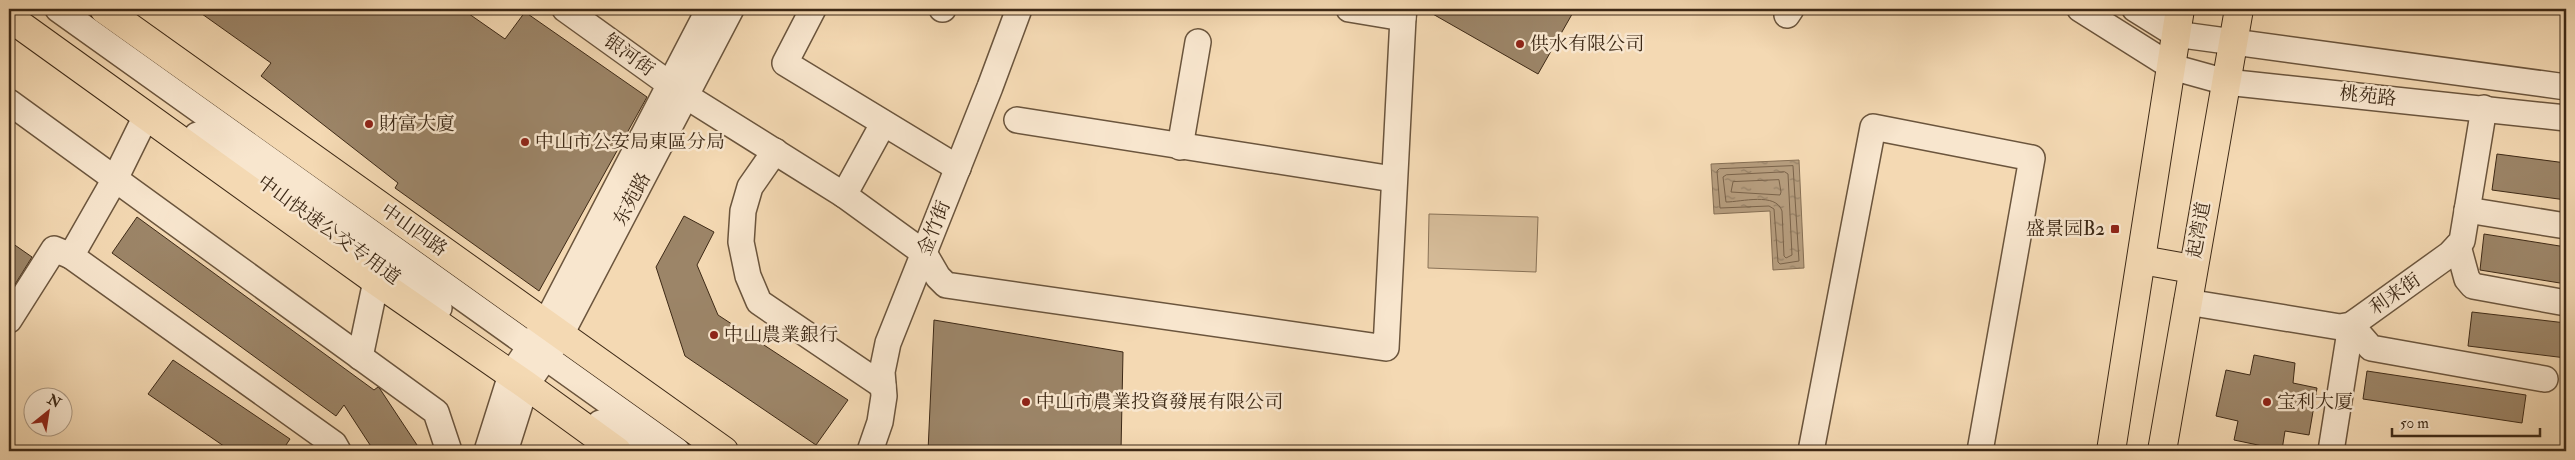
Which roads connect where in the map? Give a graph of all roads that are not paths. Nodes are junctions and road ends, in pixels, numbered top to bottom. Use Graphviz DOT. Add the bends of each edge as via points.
graph roads {
  1 [pos="20,9"];
  2 [pos="58,9"];
  3 [pos="104,9"];
  4 [pos="565,9"];
  5 [pos="709,9"];
  6 [pos="731,9"];
  7 [pos="813,9"];
  8 [pos="1019,9"];
  9 [pos="1349,9"];
  10 [pos="2080,9"];
  11 [pos="2135,9"];
  12 [pos="2239,9"];
  13 [pos="1403,13"];
  14 [pos="9,17"];
  15 [pos="2178,21"];
  16 [pos="2234,40"];
  17 [pos="1198,42"];
  18 [pos="2172,67"];
  19 [pos="2226,82"];
  20 [pos="2566,87"];
  21 [pos="678,90"];
  22 [pos="9,102"];
  23 [pos="2484,108"];
  24 [pos="146,116"];
  25 [pos="2566,118"];
  26 [pos="1017,120"];
  27 [pos="883,124"];
  28 [pos="1180,147"];
  29 [pos="775,151"];
  30 [pos="958,168"];
  31 [pos="114,179"];
  32 [pos="1393,179"];
  33 [pos="844,195"];
  34 [pos="2468,210"];
  35 [pos="2566,226"];
  36 [pos="2458,246"];
  37 [pos="924,253"];
  38 [pos="71,256"];
  39 [pos="2142,260"];
  40 [pos="2192,269"];
  41 [pos="376,281"];
  42 [pos="2187,302"];
  43 [pos="2566,303"];
  44 [pos="9,320"];
  45 [pos="2351,325"];
  46 [pos="360,357"];
  47 [pos="534,358"];
  48 [pos="2545,380"];
  49 [pos="884,386"];
  50 [pos="2166,450"];
  51 [pos="338,451"];
  52 [pos="449,451"];
  53 [pos="487,451"];
  54 [pos="504,451"];
  55 [pos="617,451"];
  56 [pos="639,451"];
  57 [pos="676,451"];
  58 [pos="724,451"];
  59 [pos="870,451"];
  60 [pos="1811,451"];
  61 [pos="1980,451"];
  62 [pos="2111,451"];
  63 [pos="2331,451"];
  1 -- 47 [label="street, 中山快速公交专用道"];
  2 -- 47 [label="street, 中山快速公交专用道"];
  3 -- 47 [label="main road, 中山四路"];
  4 -- 21 [label="street, 银河街"];
  5 -- 21 [label="street, 东苑路"];
  6 -- 21 [label="street, 东苑路"];
  7 -- 27 [label="street" via="785,62"];
  8 -- 30 [label="street, 金竹街"];
  9 -- 13 [label="street"];
  10 -- 18 [label="street, 桃苑路"];
  11 -- 15 [label="street"];
  12 -- 16 [label="main road, 起湾道"];
  13 -- 32 [label="street"];
  14 -- 24 [label="main road, 中山四路"];
  15 -- 16 [label="street, 桃苑路"];
  15 -- 18 [label="main road"];
  16 -- 19 [label="main road, 起湾道"];
  16 -- 20 [label="street, 桃苑路"];
  17 -- 28 [label="street"];
  18 -- 19 [label="street, 桃苑路"];
  18 -- 39 [label="main road"];
  19 -- 23 [label="street, 桃苑路"];
  19 -- 40 [label="main road, 起湾道"];
  21 -- 29 [label="street, 银河街"];
  21 -- 47 [label="street, 东苑路"];
  22 -- 31 [label="street"];
  23 -- 25 [label="street, 桃苑路"];
  23 -- 34 [label="street"];
  24 -- 31 [label="street"];
  24 -- 41 [label="main road, 中山四路"];
  26 -- 28 [label="street"];
  27 -- 30 [label="street"];
  27 -- 33 [label="street"];
  28 -- 32 [label="street"];
  29 -- 33 [label="street, 银河街"];
  29 -- 49 [label="street" via="750,187 743,211 741,242 748,276 759,302"];
  30 -- 37 [label="street, 金竹街"];
  31 -- 38 [label="street"];
  31 -- 46 [label="street"];
  32 -- 37 [label="street" via="1386,348 946,285"];
  33 -- 37 [label="street, 银河街"];
  34 -- 35 [label="street"];
  34 -- 36 [label="street"];
  36 -- 43 [label="street" via="2467,279 2473,286"];
  36 -- 45 [label="street, 利来街"];
  37 -- 49 [label="street, 金竹街" via="888,343 882,372"];
  38 -- 44 [label="street" via="54,249"];
  38 -- 51 [label="street" via="334,444"];
  39 -- 40 [label="main road"];
  39 -- 62 [label="main road"];
  40 -- 42 [label="main road, 起湾道"];
  41 -- 46 [label="street"];
  41 -- 47 [label="main road, 中山四路"];
  42 -- 45 [label="street, 利来街" via="2327,326"];
  42 -- 50 [label="main road, 起湾道"];
  45 -- 48 [label="street" via="2371,348"];
  45 -- 63 [label="street"];
  46 -- 52 [label="street" via="436,412"];
  47 -- 53 [label="street"];
  47 -- 54 [label="street"];
  47 -- 55 [label="main road, 中山四路"];
  47 -- 56 [label="street, 中山快速公交专用道"];
  47 -- 57 [label="street, 中山快速公交专用道"];
  47 -- 58 [label="main road, 中山四路"];
  49 -- 59 [label="street, 金竹街" via="880,422"];
  60 -- 61 [label="street" via="1873,127 2032,158"];
}
